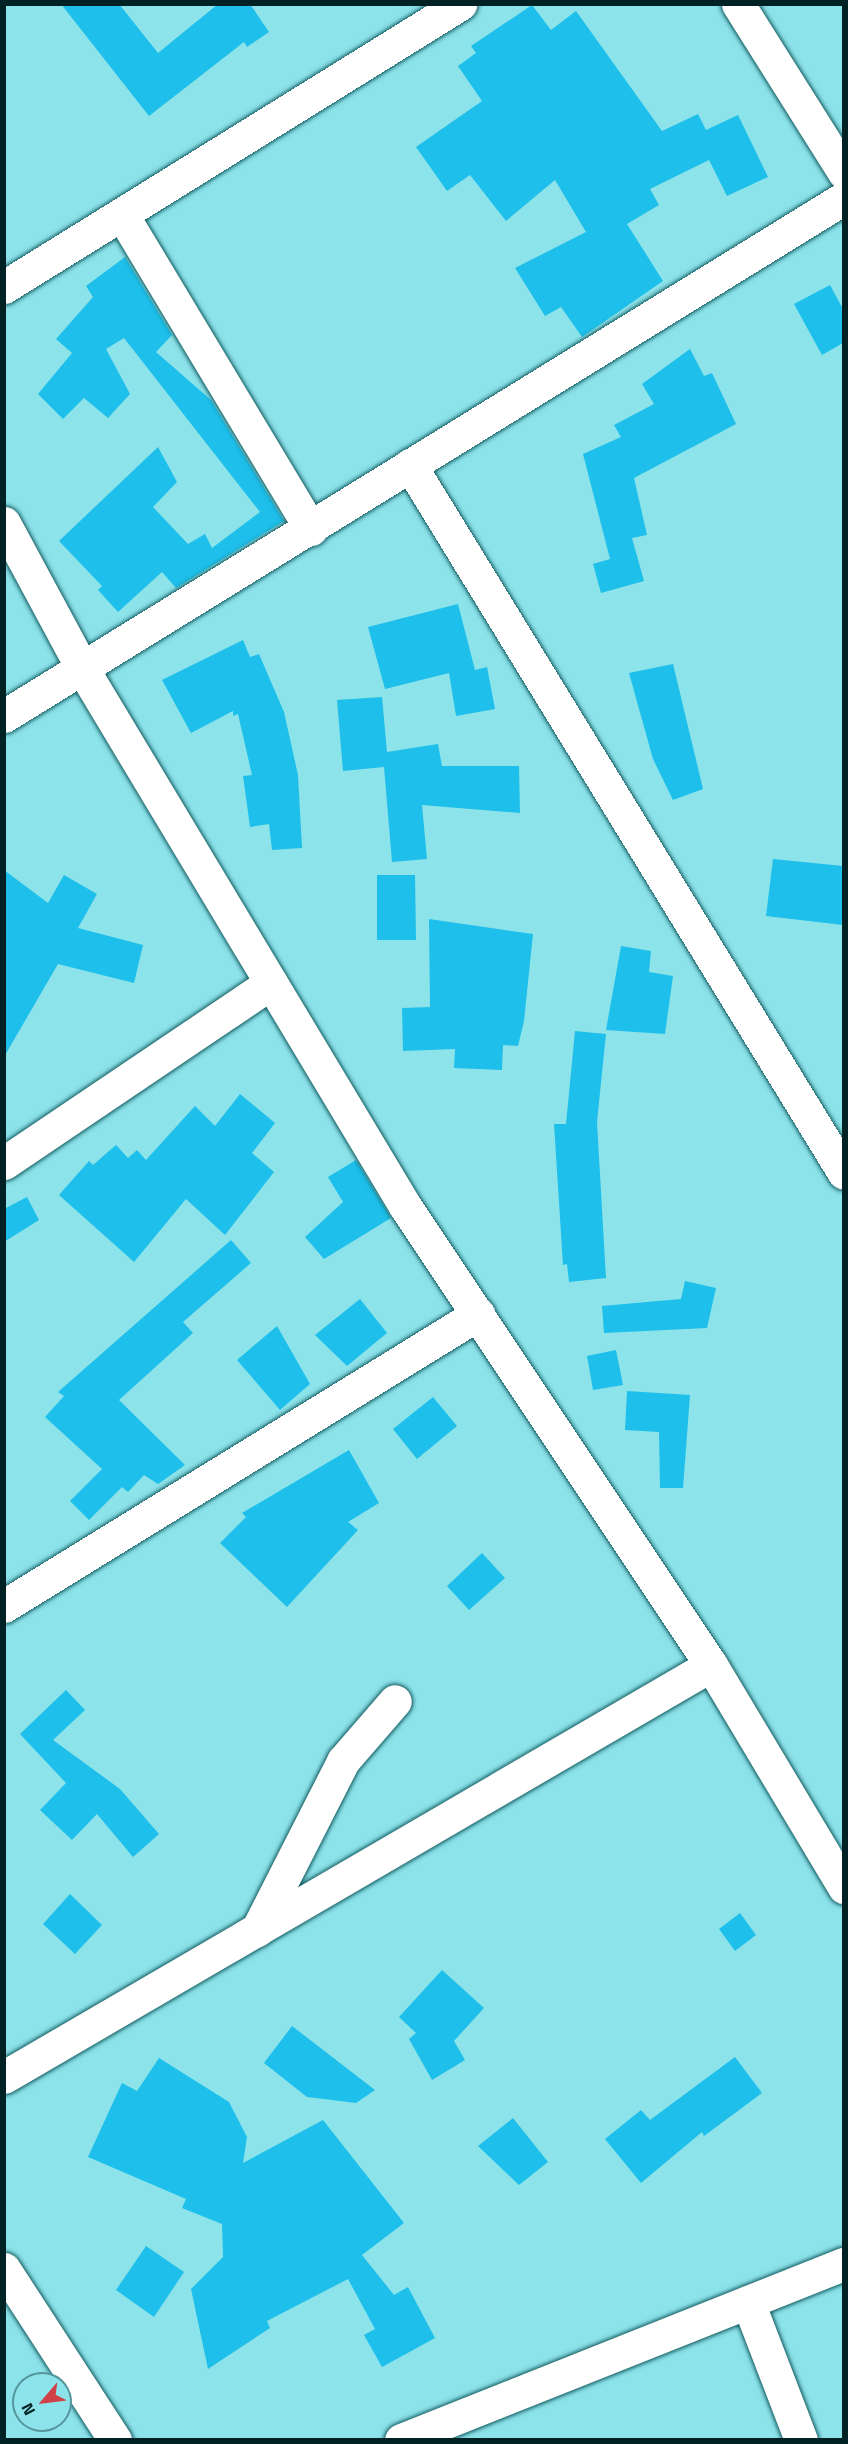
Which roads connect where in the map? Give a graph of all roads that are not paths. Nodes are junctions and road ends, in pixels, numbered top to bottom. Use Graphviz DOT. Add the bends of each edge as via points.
graph roads {
  1 [pos="460,4"];
  2 [pos="738,4"];
  3 [pos="843,172"];
  4 [pos="843,198"];
  5 [pos="124,218"];
  6 [pos="4,287"];
  7 [pos="410,465"];
  8 [pos="4,523"];
  9 [pos="310,529"];
  10 [pos="82,668"];
  11 [pos="4,716"];
  12 [pos="271,983"];
  13 [pos="4,1163"];
  14 [pos="843,1173"];
  15 [pos="478,1314"];
  16 [pos="4,1605"];
  17 [pos="711,1665"];
  18 [pos="395,1701"];
  19 [pos="843,1887"];
  20 [pos="257,1930"];
  21 [pos="4,2077"];
  22 [pos="843,2264"];
  23 [pos="4,2269"];
  24 [pos="748,2302"];
  25 [pos="115,2439"];
  26 [pos="401,2439"];
  27 [pos="801,2439"];
  1 -- 5 [label="street"];
  2 -- 3 [label="street"];
  4 -- 7 [label="street"];
  5 -- 6 [label="street"];
  5 -- 9 [label="street"];
  7 -- 9 [label="street"];
  7 -- 14 [label="street"];
  8 -- 10 [label="street"];
  9 -- 10 [label="street"];
  10 -- 11 [label="street"];
  10 -- 12 [label="street"];
  12 -- 13 [label="street"];
  12 -- 15 [label="street" via="405,1206"];
  15 -- 16 [label="street"];
  15 -- 17 [label="street"];
  17 -- 19 [label="street"];
  17 -- 20 [label="street"];
  18 -- 20 [label="street" via="343,1761"];
  20 -- 21 [label="street"];
  22 -- 24 [label="street"];
  23 -- 25 [label="street"];
  24 -- 26 [label="street"];
  24 -- 27 [label="street"];
}
